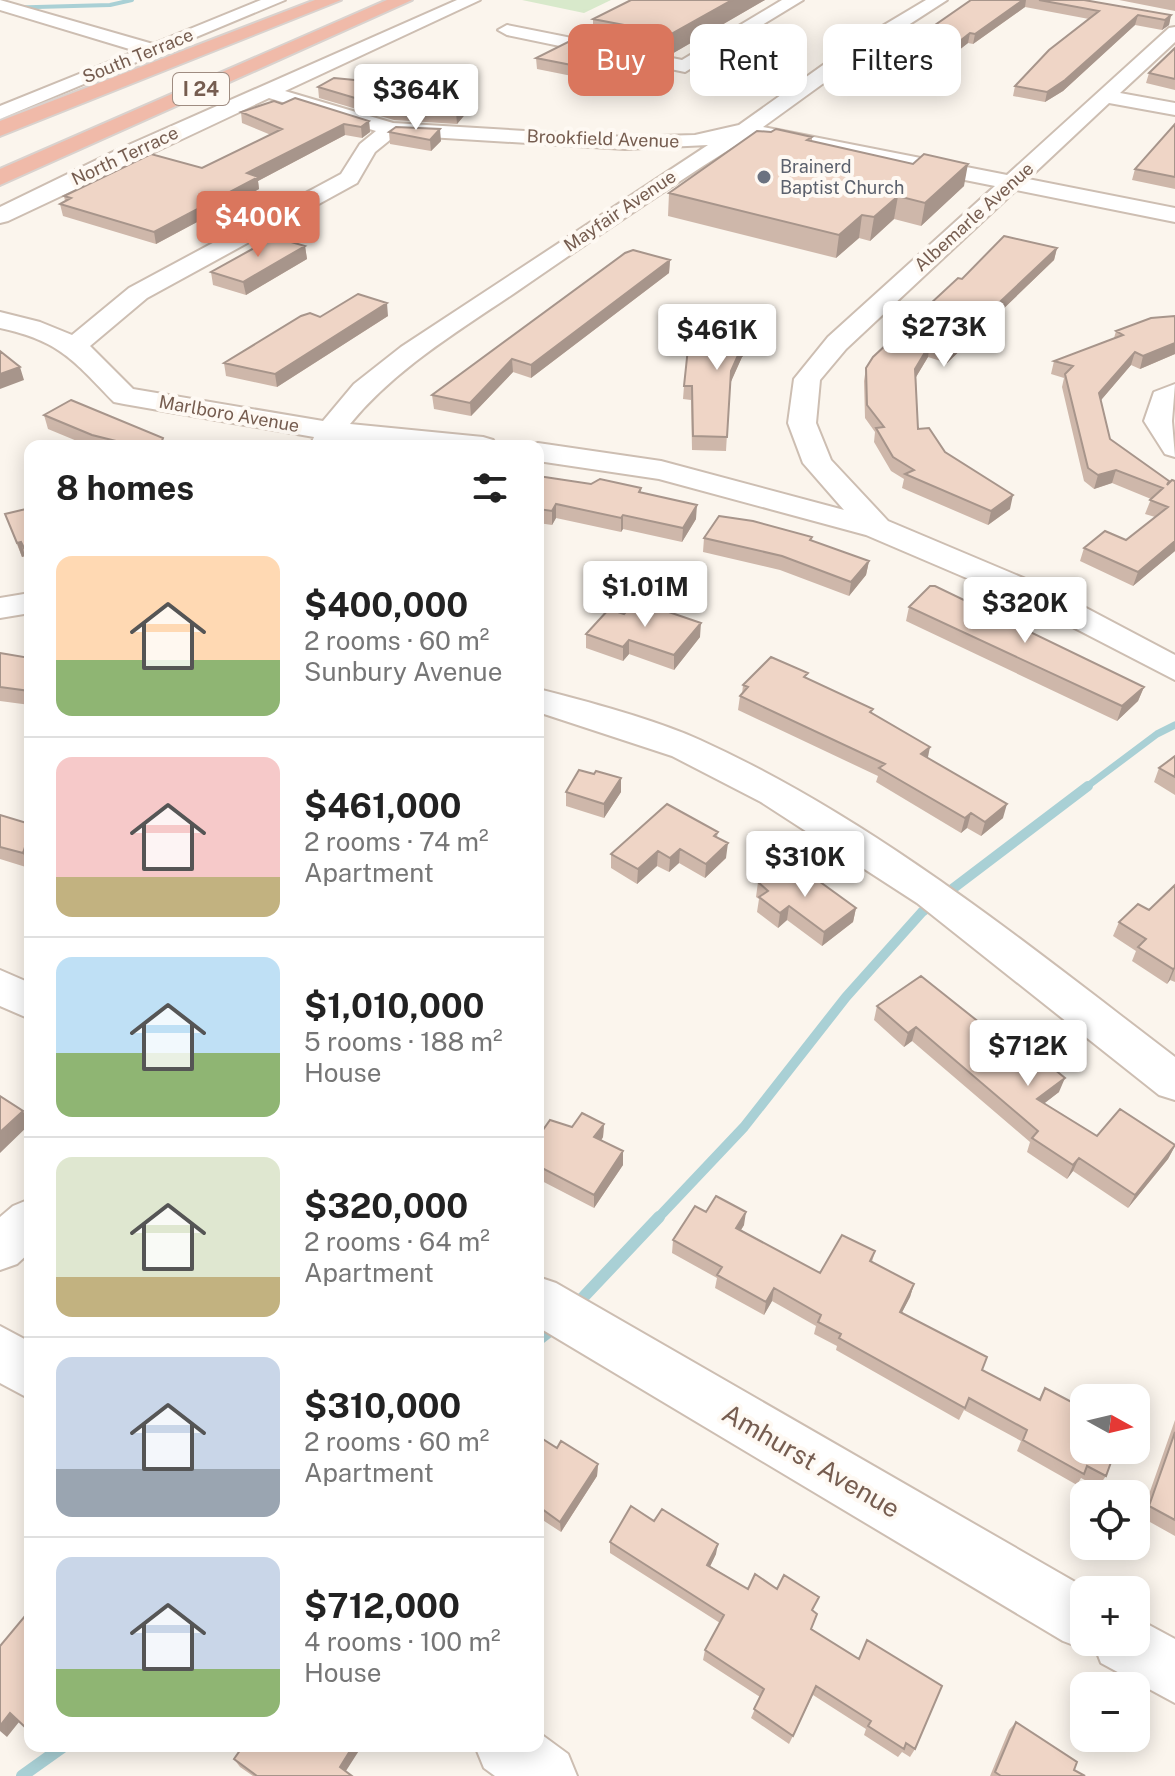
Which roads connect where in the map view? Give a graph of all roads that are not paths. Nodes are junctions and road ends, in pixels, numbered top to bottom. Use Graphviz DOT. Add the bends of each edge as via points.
graph roads {
  1 [pos="276,0"];
  2 [pos="332,0"];
  3 [pos="347,0"];
  4 [pos="403,0"];
  5 [pos="471,0"];
  6 [pos="794,0"];
  7 [pos="938,0"];
  8 [pos="0,2"];
  9 [pos="507,30"];
  10 [pos="1175,32"];
  11 [pos="153,50"];
  12 [pos="233,75"];
  13 [pos="266,91"];
  14 [pos="1103,96"];
  15 [pos="1175,109"];
  16 [pos="0,113"];
  17 [pos="0,129"];
  18 [pos="391,129"];
  19 [pos="746,130"];
  20 [pos="0,149"];
  21 [pos="0,178"];
  22 [pos="1012,182"];
  23 [pos="0,196"];
  24 [pos="1175,215"];
  25 [pos="0,216"];
  26 [pos="0,320"];
  27 [pos="75,346"];
  28 [pos="1175,392"];
  29 [pos="327,438"];
  30 [pos="366,440"];
  31 [pos="1175,448"];
  32 [pos="544,453"];
  33 [pos="818,463"];
  34 [pos="741,494"];
  35 [pos="877,528"];
  36 [pos="24,605"];
  37 [pos="0,611"];
  38 [pos="24,617"];
  39 [pos="1175,669"];
  40 [pos="544,702"];
  41 [pos="0,987"];
  42 [pos="24,999"];
  43 [pos="1175,1082"];
  44 [pos="24,1226"];
  45 [pos="0,1248"];
  46 [pos="554,1310"];
  47 [pos="0,1351"];
  48 [pos="24,1369"];
  49 [pos="1070,1612"];
  50 [pos="1146,1656"];
  51 [pos="1175,1673"];
  1 -- 11 [label="street, South Terrace"];
  2 -- 17 [label="highway"];
  3 -- 20 [label="highway, I 24"];
  4 -- 12 [label="highway, I 24"];
  5 -- 13 [label="street, North Terrace"];
  6 -- 9 [label="street" via="685,66"];
  7 -- 19 [label="street, Mayfair Avenue" via="861,47"];
  8 -- 11 [label="street"];
  10 -- 14 [label="street, Albemarle Avenue"];
  11 -- 16 [label="street, South Terrace"];
  12 -- 21 [label="highway, I 24"];
  12 -- 23 [label="highway"];
  13 -- 18 [label="street, Brookfield Avenue"];
  13 -- 25 [label="street, North Terrace"];
  14 -- 15 [label="street"];
  14 -- 22 [label="street, Albemarle Avenue"];
  18 -- 19 [label="street, Brookfield Avenue" via="625,143 695,141"];
  18 -- 27 [label="street" via="367,148 349,178 138,293"];
  19 -- 22 [label="street, Brookfield Avenue"];
  19 -- 29 [label="street, Mayfair Avenue" via="410,353 364,390"];
  22 -- 24 [label="street, Brookfield Avenue"];
  22 -- 33 [label="street, Albemarle Avenue" via="837,343 807,379 802,423"];
  26 -- 27 [label="street, Marlboro Avenue"];
  27 -- 29 [label="street, Marlboro Avenue" via="124,396"];
  28 -- 31 [label="street" via="1164,398 1158,421"];
  29 -- 30 [label="street, Marlboro Avenue"];
  32 -- 34 [label="street" via="661,470"];
  33 -- 34 [label="street" via="786,485"];
  33 -- 35 [label="street"];
  34 -- 35 [label="street"];
  35 -- 39 [label="street" via="1042,598"];
  36 -- 37 [label="street"];
  37 -- 38 [label="street"];
  40 -- 43 [label="street" via="685,747 774,793 941,900"];
  41 -- 42 [label="street"];
  44 -- 45 [label="street"];
  46 -- 49 [label="street, Amhurst Avenue"];
  47 -- 48 [label="street"];
  50 -- 51 [label="street"];
}
